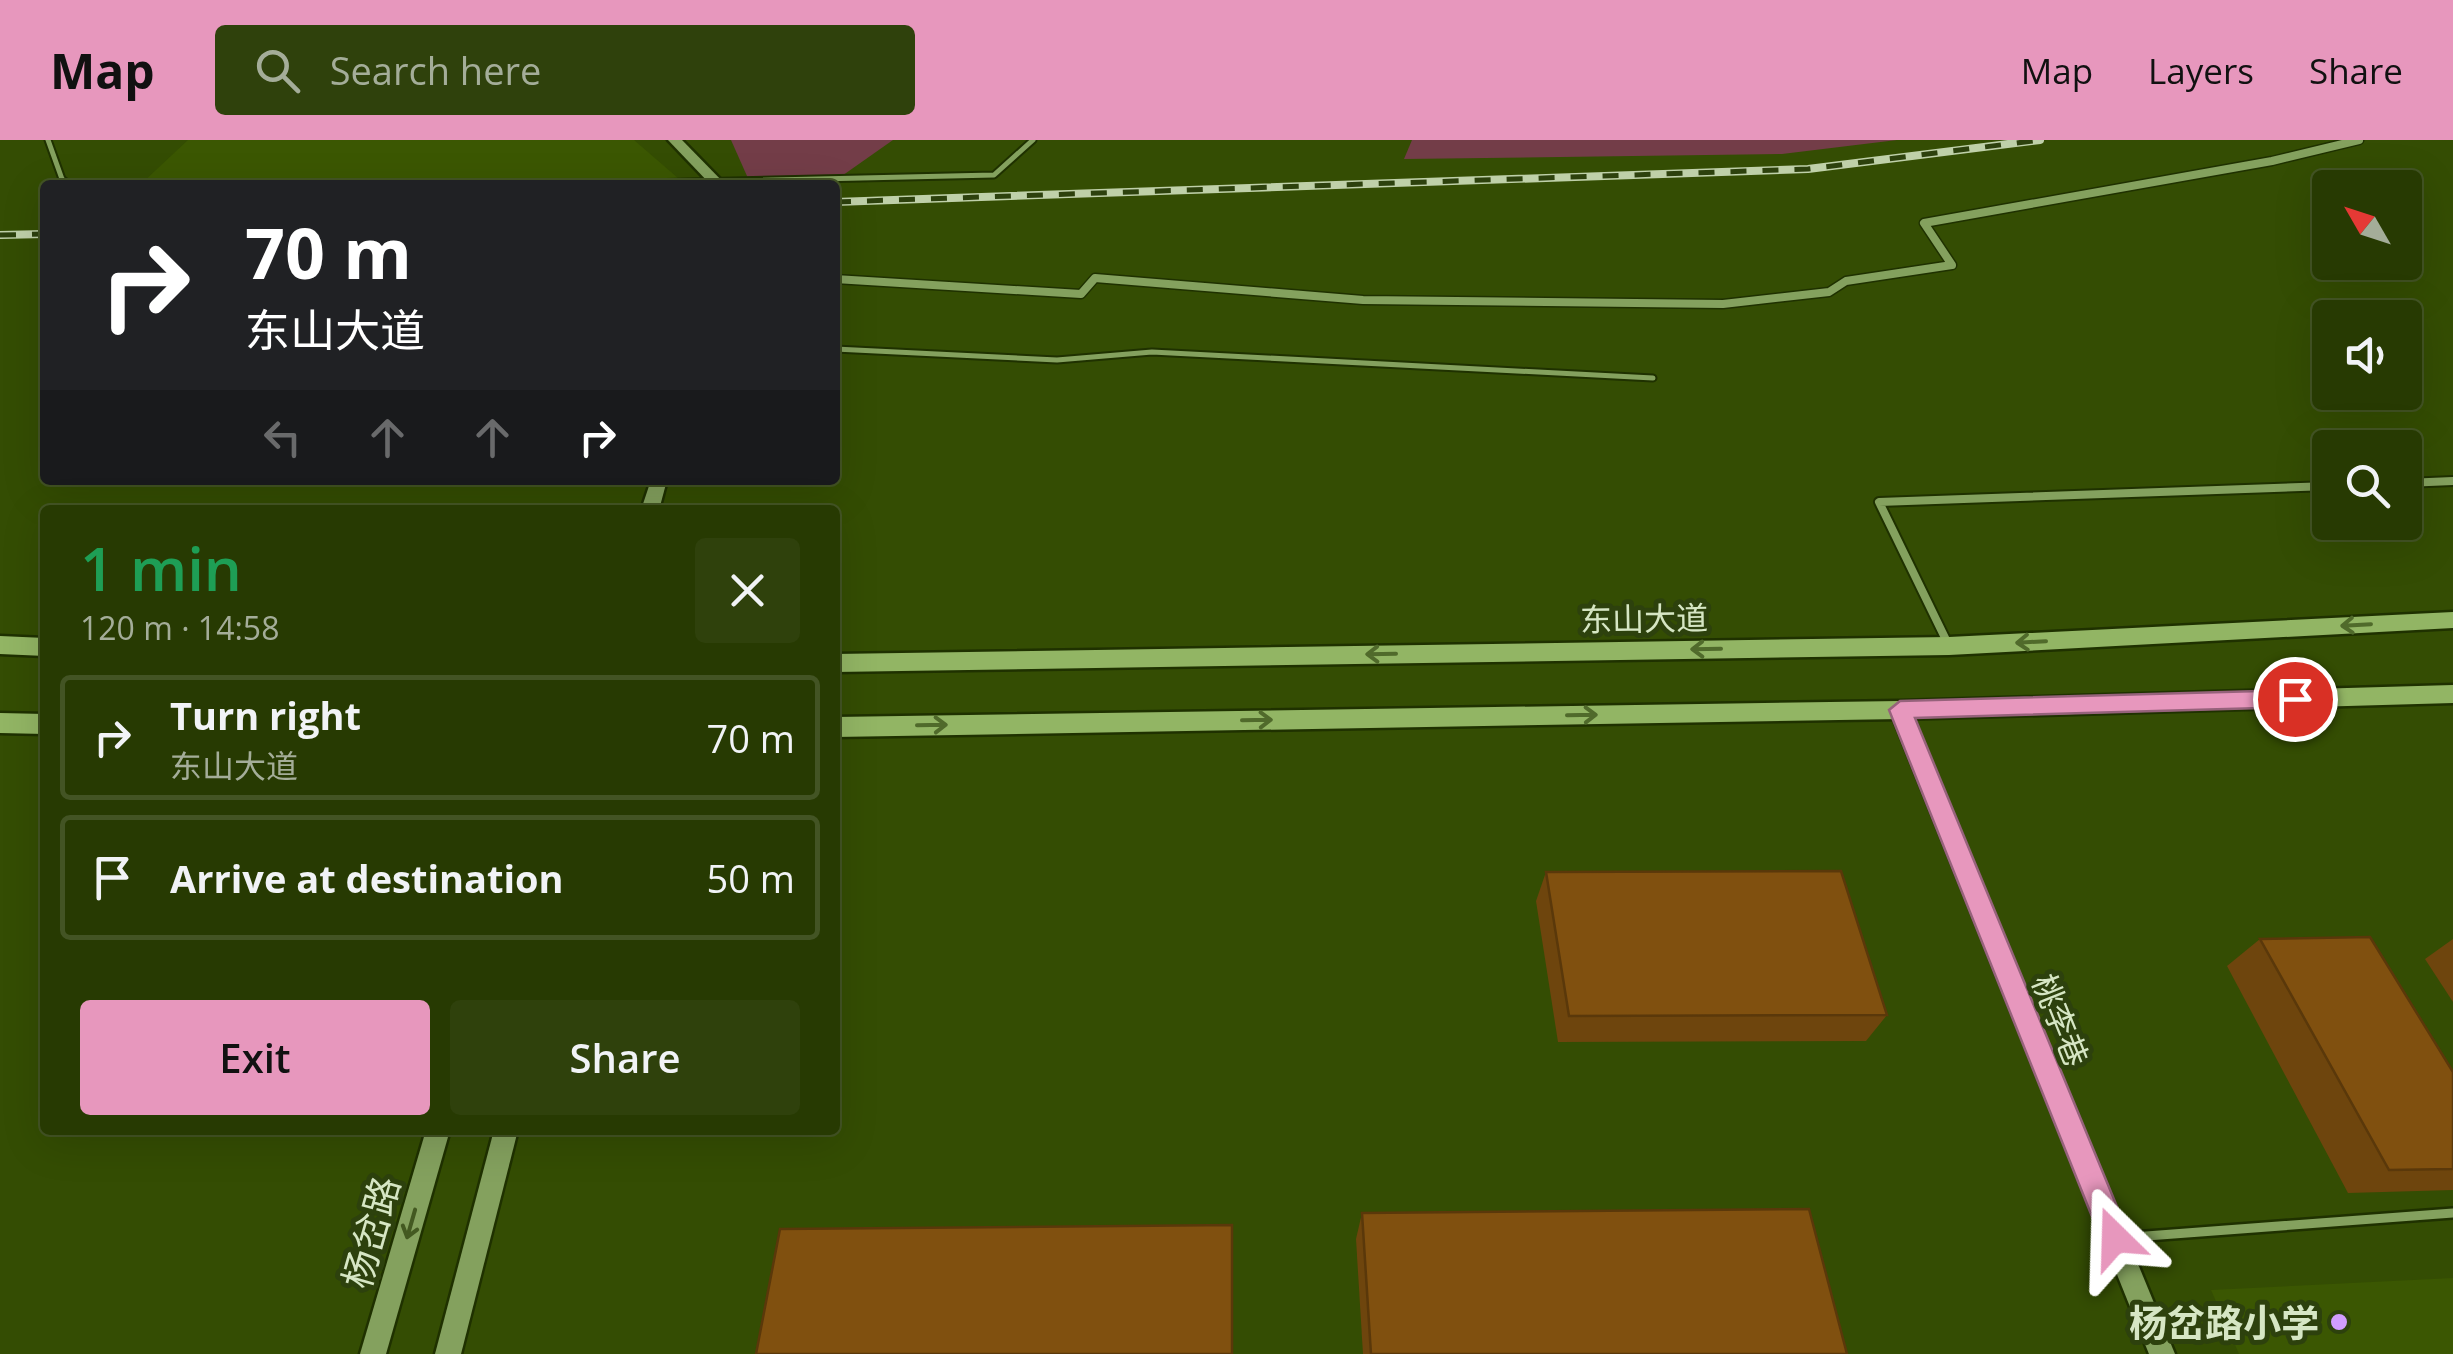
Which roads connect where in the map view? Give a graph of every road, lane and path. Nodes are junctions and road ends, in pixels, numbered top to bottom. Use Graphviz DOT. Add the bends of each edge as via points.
graph roads {
  1 [pos="48,140"];
  2 [pos="675,140"];
  3 [pos="1034,140"];
  4 [pos="2360,140"];
  5 [pos="63,180"];
  6 [pos="715,180"];
  7 [pos="822,180"];
  8 [pos="840,280"];
  9 [pos="840,350"];
  10 [pos="1653,378"];
  11 [pos="2453,481"];
  12 [pos="2422,482"];
  13 [pos="2312,487"];
  14 [pos="2453,620"];
  15 [pos="0,645"];
  16 [pos="1949,646"];
  17 [pos="40,647"];
  18 [pos="840,662"];
  19 [pos="2453,694"];
  20 [pos="1900,710"];
  21 [pos="0,723"];
  22 [pos="40,724"];
  23 [pos="840,726"];
  24 [pos="437,1135"];
  25 [pos="505,1135"];
  26 [pos="2453,1213"];
  27 [pos="2115,1238"];
  28 [pos="374,1354"];
  29 [pos="448,1354"];
  30 [pos="2162,1354"];
  1 -- 5 [label="lane"];
  2 -- 6 [label="street"];
  3 -- 7 [label="lane" via="994,175"];
  4 -- 8 [label="street" via="1924,223 1952,265 1846,281 1829,292 1723,304 1363,300 1095,278 1081,294"];
  9 -- 10 [label="lane" via="1057,360 1152,352"];
  11 -- 12 [label="lane"];
  13 -- 16 [label="lane" via="1879,502"];
  14 -- 16 [label="main road, 东山大道, one-way"];
  15 -- 17 [label="main road"];
  16 -- 18 [label="main road, 东山大道, one-way"];
  19 -- 20 [label="main road"];
  23 -- 20 [label="main road, one-way"];
  20 -- 27 [label="street, 桃李巷"];
  21 -- 22 [label="main road"];
  24 -- 28 [label="street, 杨岔路, one-way"];
  25 -- 29 [label="street"];
  26 -- 27 [label="lane"];
  27 -- 30 [label="street, 桃李巷"];
}
